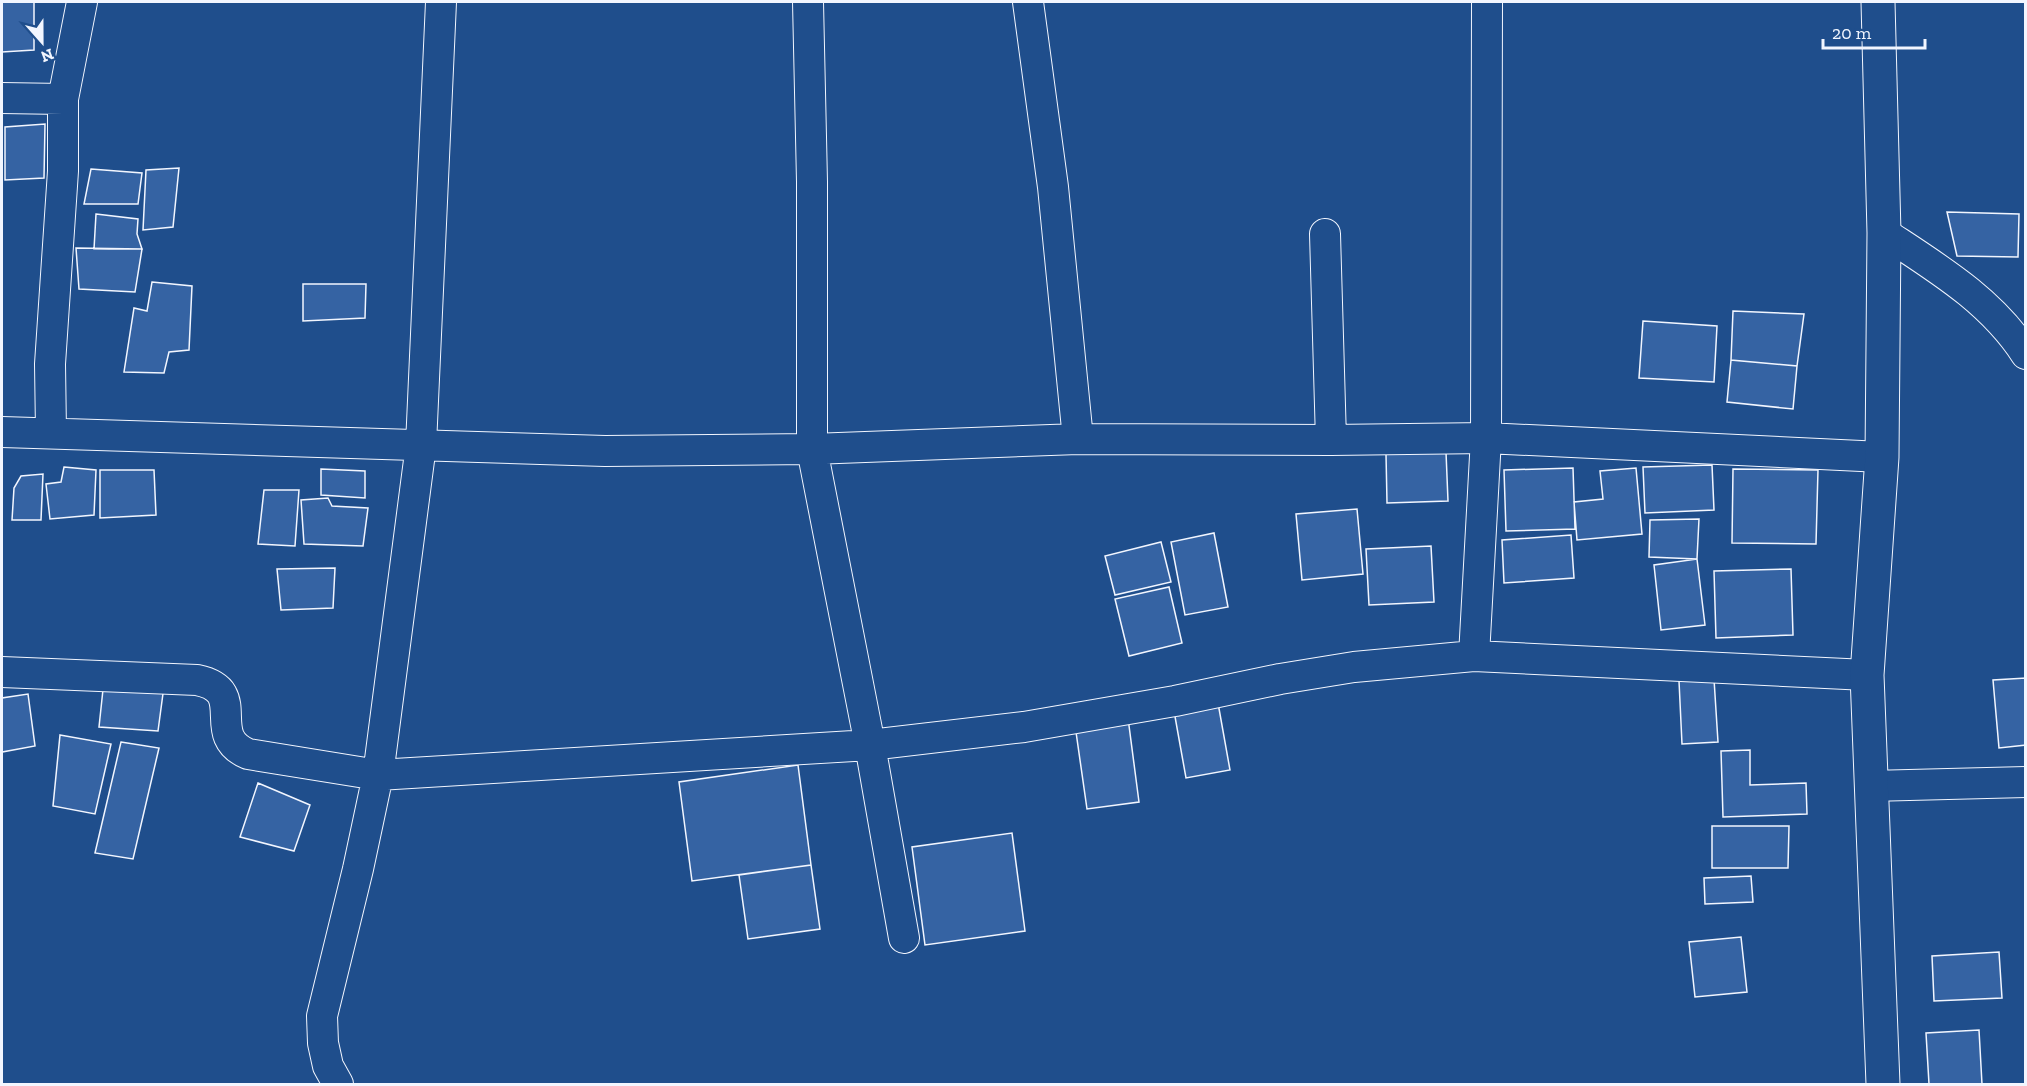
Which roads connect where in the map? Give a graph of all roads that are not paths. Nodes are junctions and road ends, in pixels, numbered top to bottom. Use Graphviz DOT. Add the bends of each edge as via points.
graph roads {
  1 [pos="82,2"];
  2 [pos="441,2"];
  3 [pos="808,2"];
  4 [pos="1028,2"];
  5 [pos="1487,2"];
  6 [pos="1878,2"];
  7 [pos="2,98"];
  8 [pos="63,99"];
  9 [pos="1884,233"];
  10 [pos="1325,234"];
  11 [pos="2025,354"];
  12 [pos="2,432"];
  13 [pos="51,432"];
  14 [pos="1486,438"];
  15 [pos="1078,439"];
  16 [pos="1331,440"];
  17 [pos="421,445"];
  18 [pos="812,449"];
  19 [pos="1882,457"];
  20 [pos="1474,656"];
  21 [pos="2,672"];
  22 [pos="1867,675"];
  23 [pos="870,745"];
  24 [pos="378,775"];
  25 [pos="2025,782"];
  26 [pos="1870,786"];
  27 [pos="904,938"];
  28 [pos="338,1084"];
  29 [pos="1883,1084"];
  1 -- 8 [label="street"];
  2 -- 17 [label="street"];
  3 -- 18 [label="street"];
  4 -- 15 [label="street" via="1053,187"];
  5 -- 14 [label="street"];
  6 -- 9 [label="main road"];
  7 -- 8 [label="street"];
  8 -- 13 [label="street" via="63,171 50,364"];
  9 -- 11 [label="street" via="1971,293 1996,316"];
  9 -- 19 [label="main road"];
  10 -- 16 [label="street"];
  12 -- 13 [label="street"];
  13 -- 17 [label="street"];
  14 -- 16 [label="street"];
  14 -- 19 [label="street"];
  14 -- 20 [label="street"];
  15 -- 16 [label="street"];
  15 -- 18 [label="street"];
  17 -- 18 [label="street" via="604,451"];
  17 -- 24 [label="street"];
  18 -- 23 [label="street"];
  19 -- 22 [label="main road"];
  20 -- 22 [label="street"];
  20 -- 23 [label="street" via="1354,667 1024,727"];
  21 -- 24 [label="street" via="207,682 225,700 229,739 239,750"];
  22 -- 26 [label="main road"];
  23 -- 24 [label="street"];
  23 -- 27 [label="street"];
  24 -- 28 [label="street" via="322,1016 328,1066"];
  25 -- 26 [label="street"];
  26 -- 29 [label="main road"];
}
